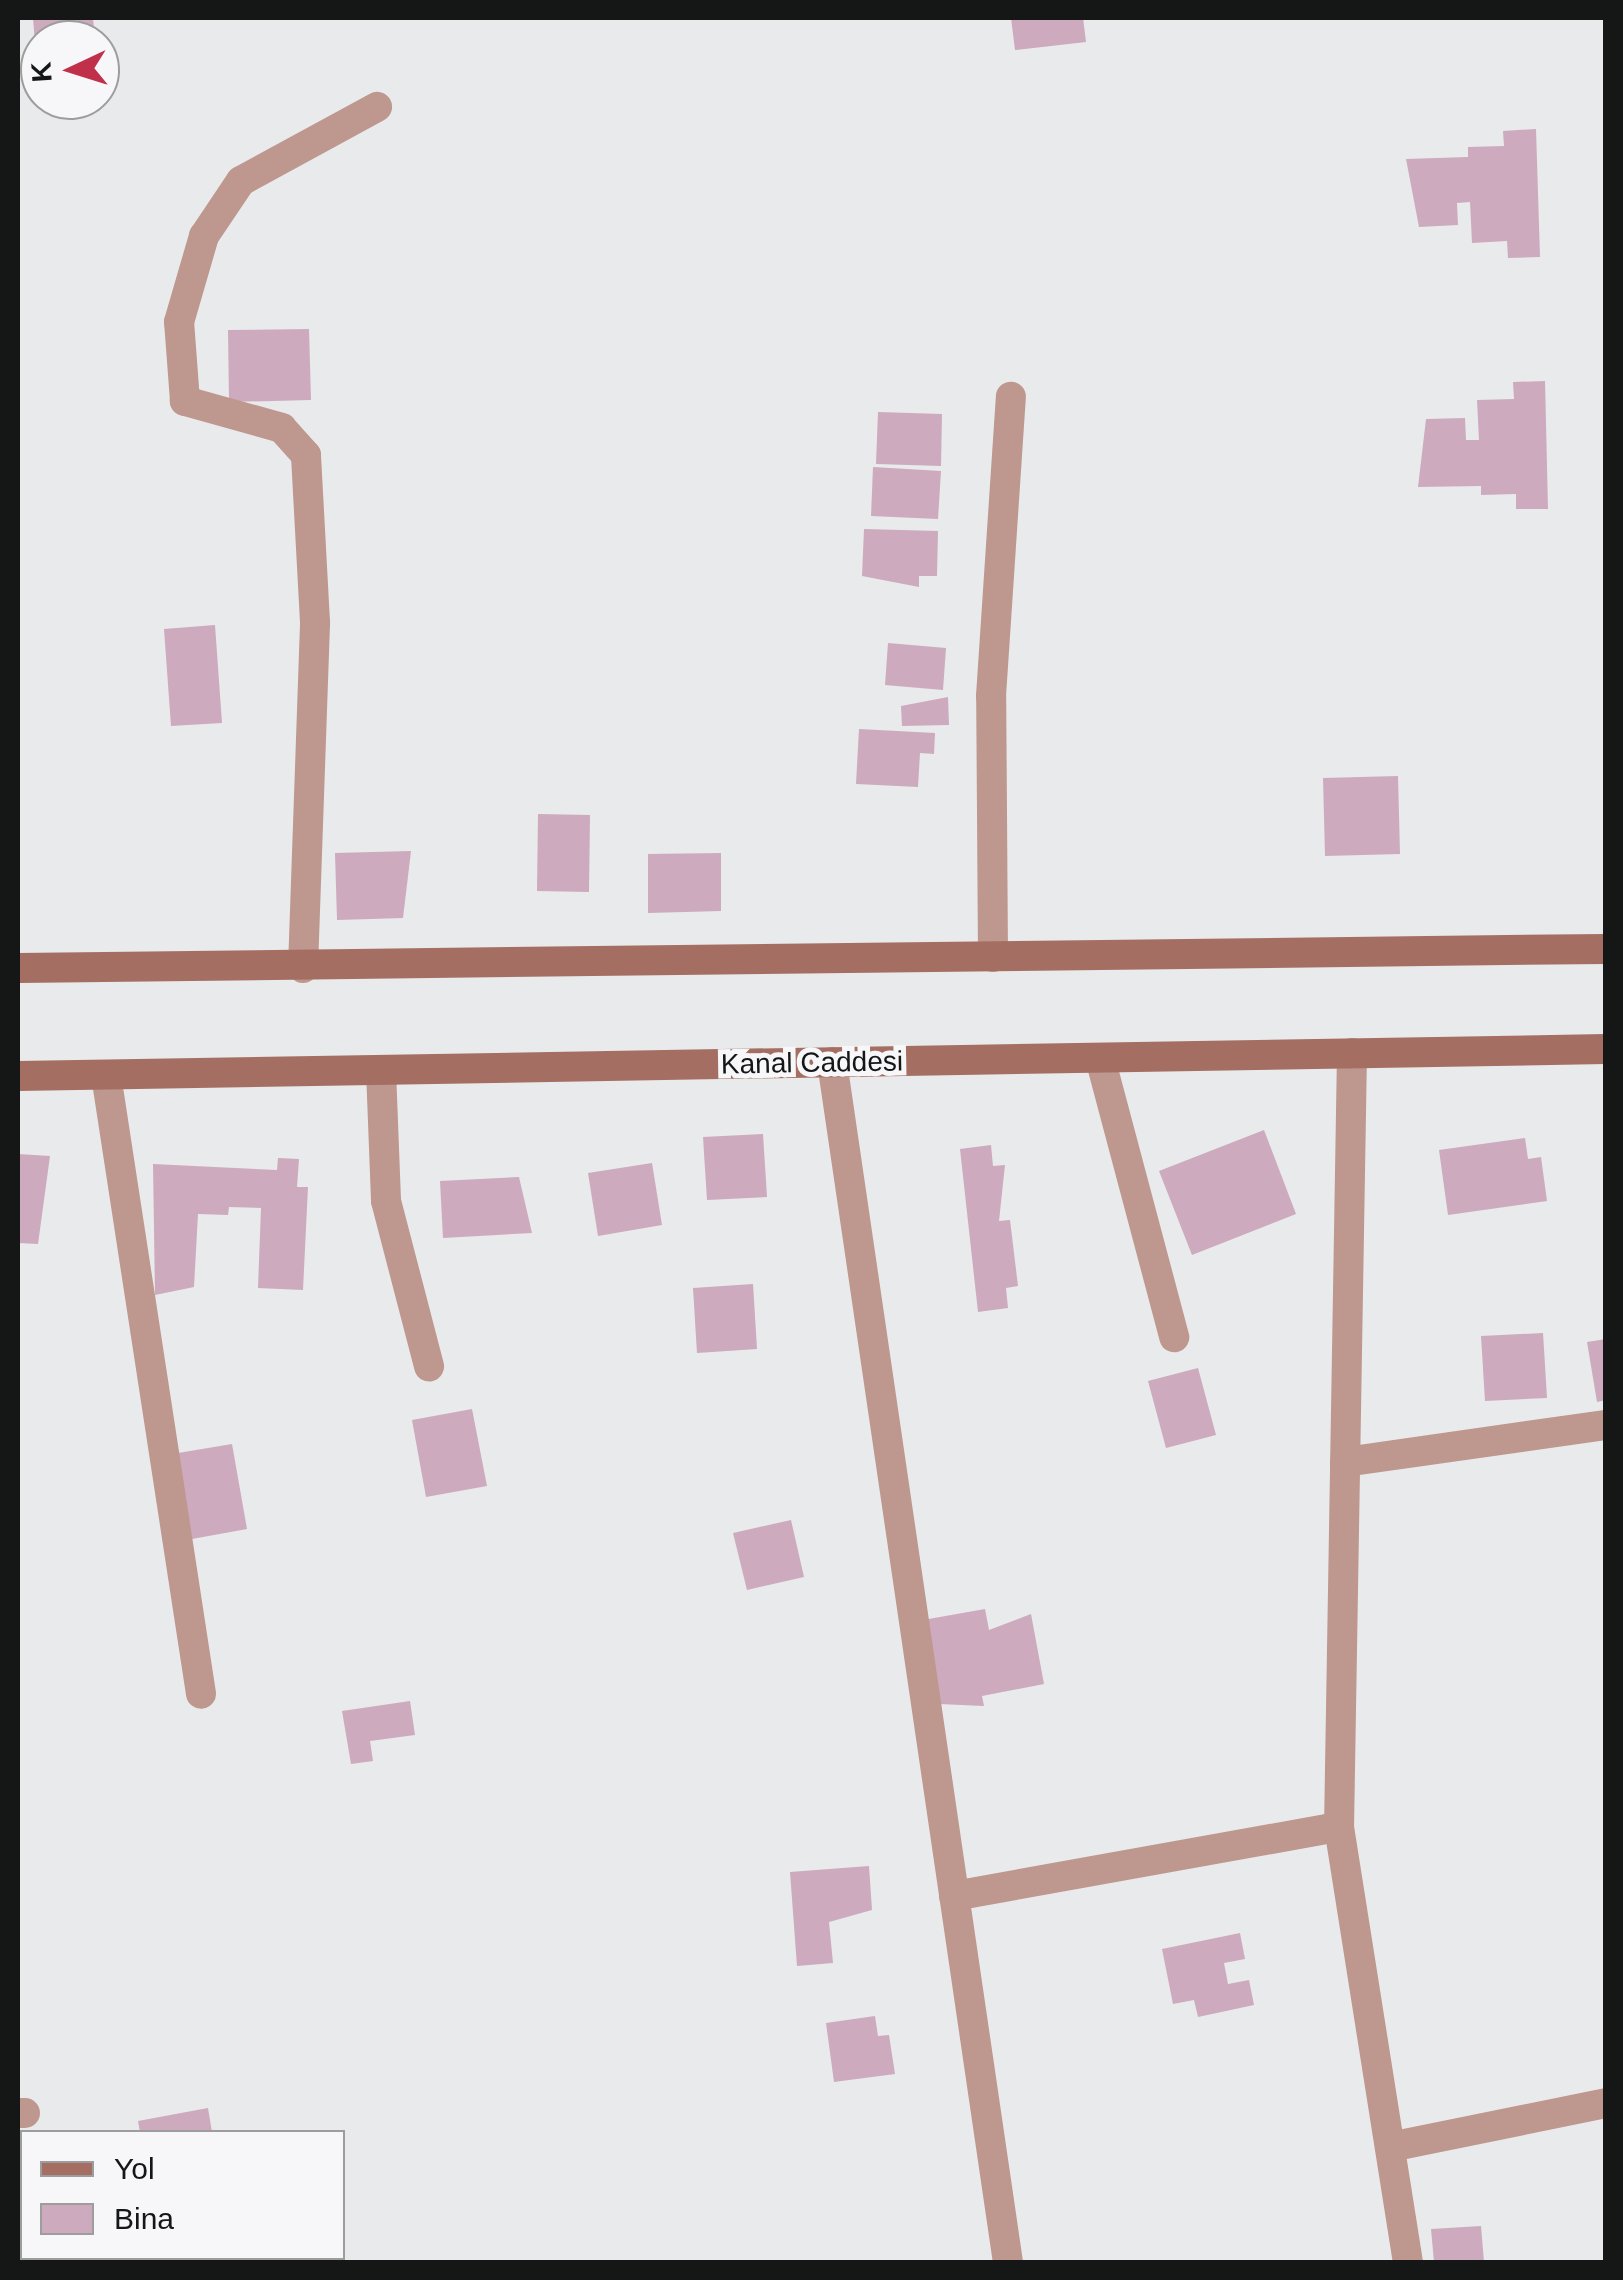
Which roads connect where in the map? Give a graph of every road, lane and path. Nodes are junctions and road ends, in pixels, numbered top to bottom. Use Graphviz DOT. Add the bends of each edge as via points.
graph roads {
  1 [pos="377,107"];
  2 [pos="1011,397"];
  3 [pos="1606,949"];
  4 [pos="993,957"];
  5 [pos="18,968"];
  6 [pos="303,968"];
  7 [pos="1606,1049"];
  8 [pos="1352,1053"];
  9 [pos="1100,1058"];
  10 [pos="832,1062"];
  11 [pos="381,1070"];
  12 [pos="106,1075"];
  13 [pos="18,1076"];
  14 [pos="1174,1337"];
  15 [pos="429,1366"];
  16 [pos="1606,1425"];
  17 [pos="1345,1462"];
  18 [pos="201,1694"];
  19 [pos="1339,1827"];
  20 [pos="954,1896"];
  21 [pos="1606,2103"];
  22 [pos="1390,2146"];
  23 [pos="1008,2262"];
  24 [pos="1408,2262"];
  1 -- 6 [label="street" via="240,181 204,236 178,339 185,400 282,428 306,455 316,622"];
  2 -- 4 [label="street" via="990,696"];
  3 -- 4 [label="main road"];
  4 -- 6 [label="main road"];
  5 -- 6 [label="main road"];
  7 -- 8 [label="main road, Kanal Caddesi"];
  8 -- 9 [label="main road, Kanal Caddesi"];
  8 -- 17 [label="street"];
  9 -- 10 [label="main road, Kanal Caddesi"];
  9 -- 14 [label="street"];
  10 -- 11 [label="main road, Kanal Caddesi"];
  10 -- 20 [label="street"];
  11 -- 12 [label="main road, Kanal Caddesi"];
  11 -- 15 [label="street" via="386,1201"];
  12 -- 13 [label="main road, Kanal Caddesi"];
  12 -- 18 [label="street"];
  16 -- 17 [label="street"];
  17 -- 19 [label="street"];
  19 -- 20 [label="street"];
  19 -- 22 [label="street"];
  20 -- 23 [label="street"];
  21 -- 22 [label="street"];
  22 -- 24 [label="street"];
}
